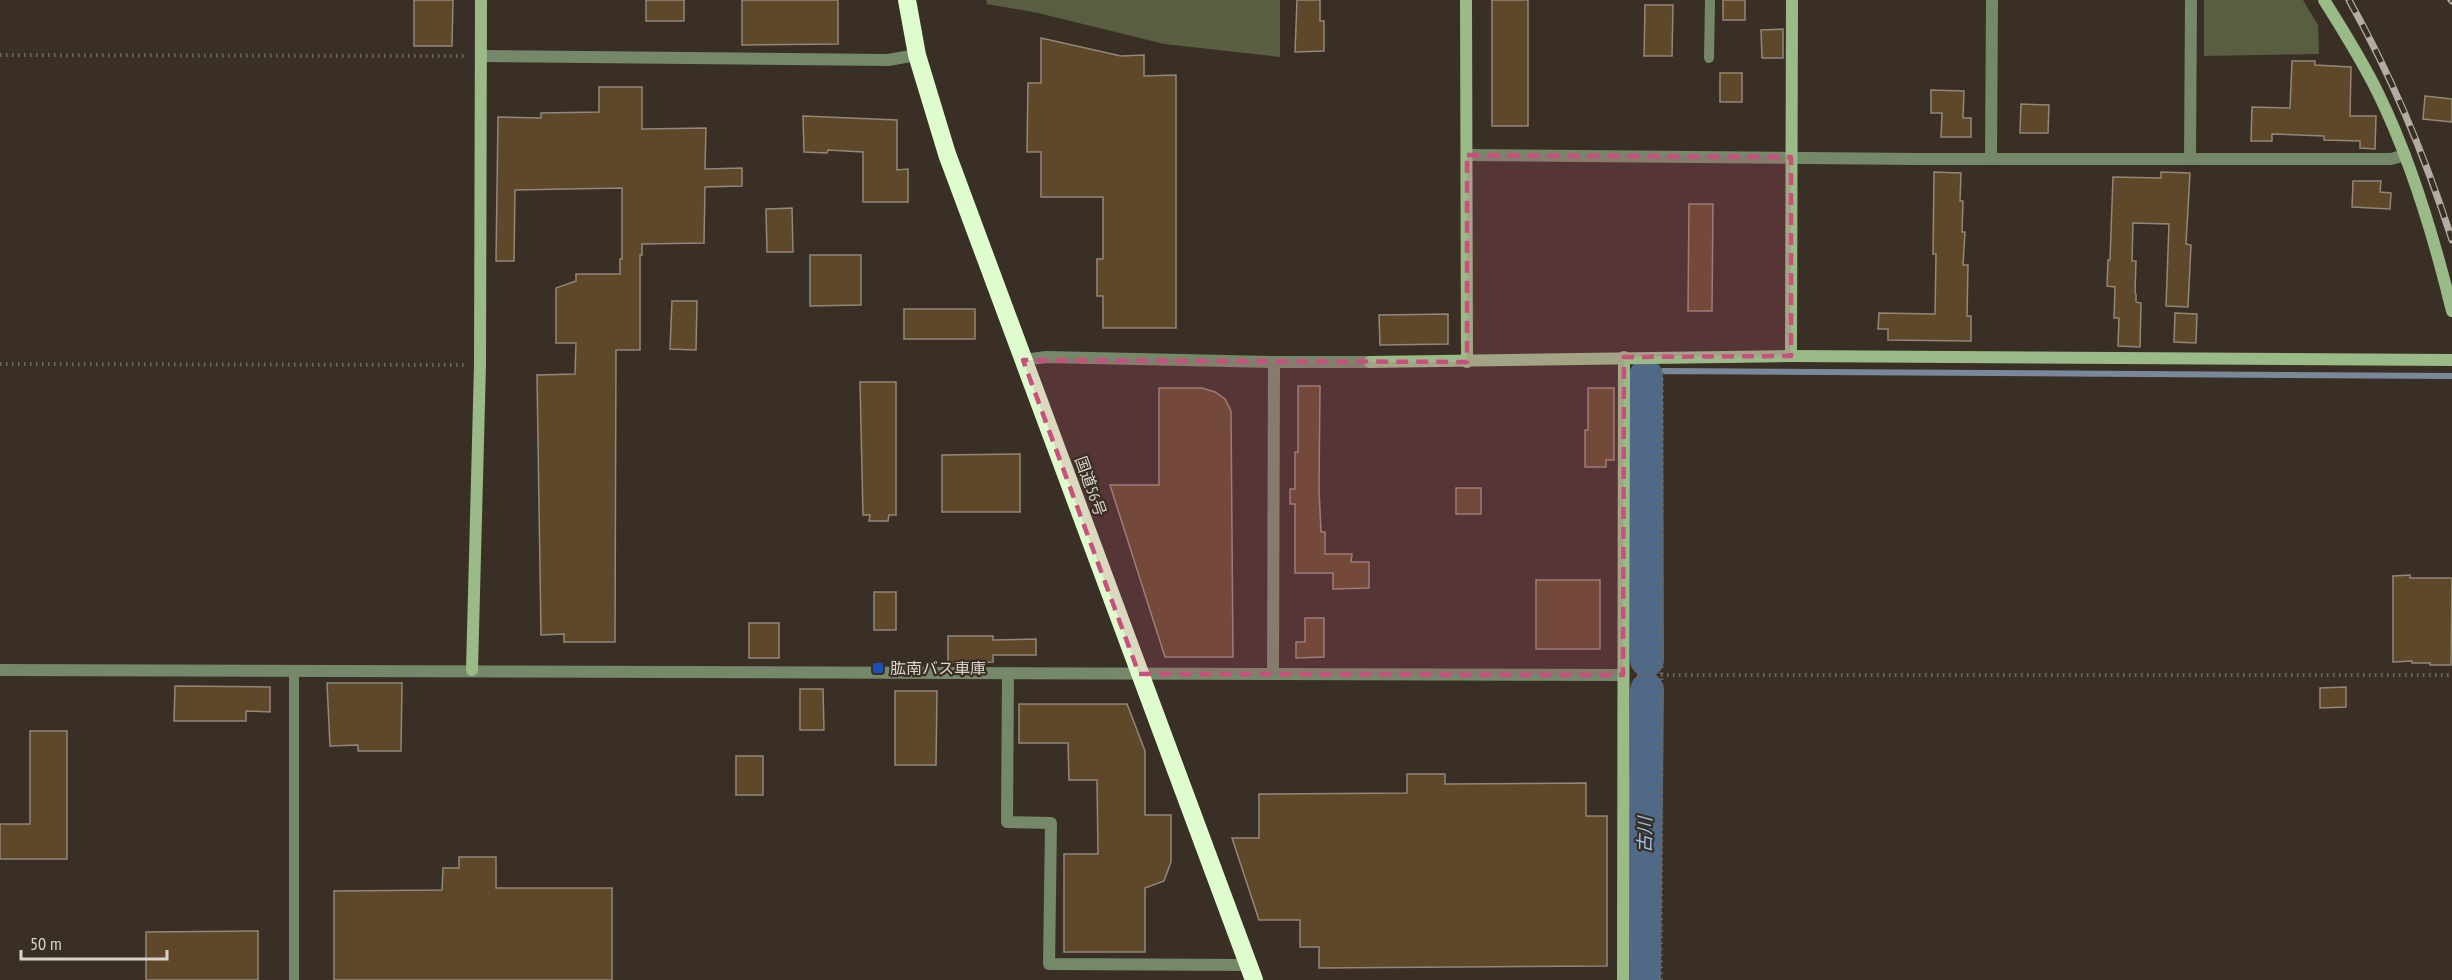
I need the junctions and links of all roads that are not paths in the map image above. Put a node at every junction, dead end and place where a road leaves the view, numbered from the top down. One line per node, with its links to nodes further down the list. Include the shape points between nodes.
1 (481, 0): 10 (street)
2 (907, 0): 9 (highway, 国道56号)
3 (1466, 0): 12 (street)
4 (1710, 0): 11 (lane)
5 (1792, 0): 14 (street)
6 (1992, 0): 15 (street)
7 (2191, 0): 16 (street)
8 (2324, 0): 13 (street, via 2379,94)
9 (917, 55): 10 (street, via 888,60); 20 (highway, 国道56号, via 947,154)
10 (481, 56): 25 (street, via 480,365)
11 (1709, 58)
12 (1467, 155): 14 (street); 23 (street)
13 (2405, 155): 16 (street, via 2391,159); 17 (street, via 2437,250)
14 (1791, 157): 15 (street); 18 (street)
15 (1991, 158): 16 (street)
16 (2190, 159)
17 (2452, 310)
18 (1791, 356): 19 (street); 21 (street)
19 (1624, 357): 23 (street); 30 (street)
20 (1023, 360): 22 (street, via 1046,357); 28 (highway, 国道56号)
21 (2452, 360)
22 (1274, 362): 23 (street); 29 (street)
23 (1467, 362)
24 (0, 670): 26 (street)
25 (472, 670): 26 (street); 27 (street)
26 (294, 672): 32 (lane)
27 (1008, 673): 28 (street); 31 (street, via 1006,822 1051,823 1049,964)
28 (1139, 674): 29 (street); 31 (highway, 国道56号)
29 (1273, 674): 30 (street)
30 (1623, 675): 33 (street)
31 (1251, 972)
32 (294, 980)
33 (1623, 980)

